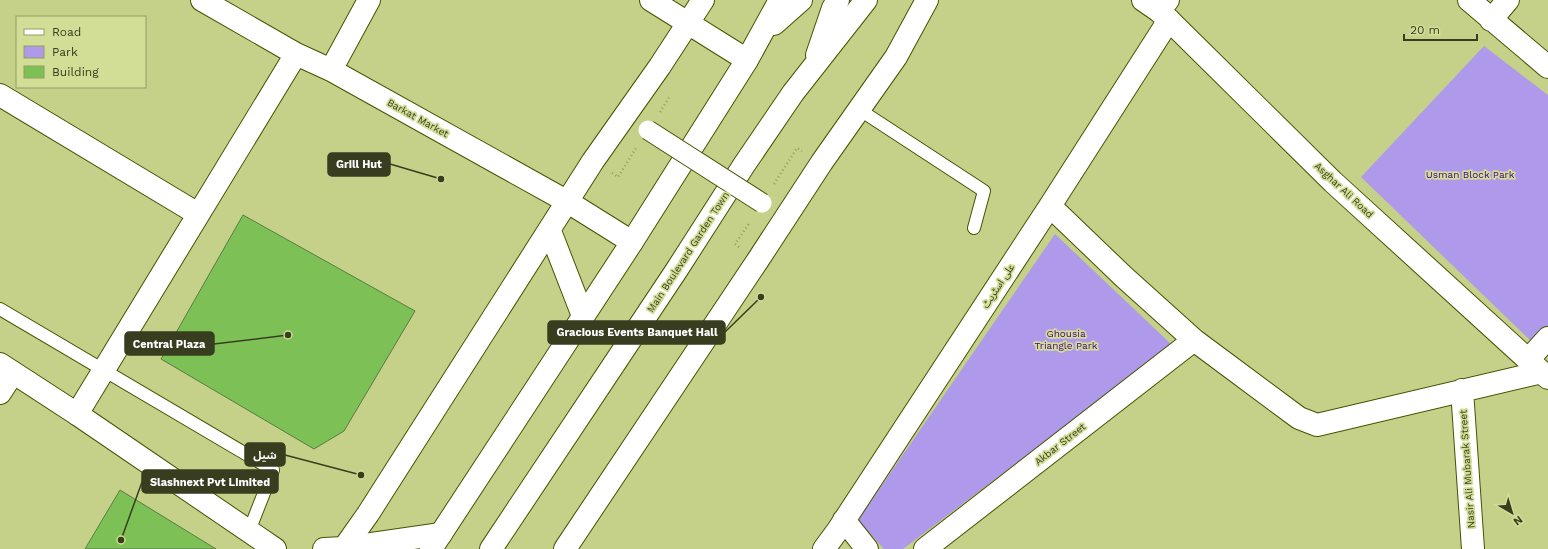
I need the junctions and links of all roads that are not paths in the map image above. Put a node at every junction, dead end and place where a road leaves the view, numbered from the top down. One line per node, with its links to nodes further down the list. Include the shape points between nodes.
1 (202, 0): 16 (street, Barkat Market)
2 (369, 0): 19 (street)
3 (651, 0): 14 (street)
4 (703, 0): 14 (street)
5 (780, 0): 15 (street)
6 (801, 0): 15 (street)
7 (838, 0): 20 (street, via 832,8)
8 (866, 0): 20 (street, Main Boulevard Garden Town)
9 (927, 0): 22 (street, via 896,57)
10 (1469, 0): 13 (street)
11 (1508, 0): 13 (street)
12 (1160, 8): 26 (street, علی اسٹریٹ); 37 (street, Asghar Ali Road, via 1334,182)
13 (1491, 20): 18 (street)
14 (688, 22): 17 (street); 24 (street)
15 (760, 37): 17 (street)
16 (296, 54): 19 (street, Barkat Market); 27 (street)
17 (747, 60): 30 (street)
18 (1548, 67)
19 (331, 70): 24 (street, Barkat Market)
20 (812, 70): 46 (street, Main Boulevard Garden Town, via 793,93 744,165)
21 (1, 99): 27 (street)
22 (860, 110): 28 (lane, via 984,192); 47 (street, via 822,162)
23 (648, 130): 25 (street, bridge)
24 (568, 202): 29 (street); 30 (street, Barkat Market)
25 (762, 203)
26 (1050, 206): 34 (street); 41 (street, علی اسٹریٹ)
27 (198, 214): 36 (street)
28 (974, 228)
29 (550, 231): 32 (street); 44 (street, via 372,508)
30 (632, 242): 32 (street)
31 (0, 309): 36 (lane)
32 (584, 316): 43 (street)
33 (1548, 338): 37 (street)
34 (1194, 340): 38 (street, via 1299,418 1317,425); 50 (street, Akbar Street)
35 (7, 369): 39 (street); 40 (street)
36 (103, 370): 40 (street); 42 (lane, via 273,470)
37 (1539, 370): 38 (street)
38 (1462, 390): 51 (street, Nasir Ali Mubarak Street)
39 (0, 393)
40 (77, 414): 42 (street)
41 (844, 520): 48 (street, علی اسٹریٹ); 49 (street)
42 (249, 531): 45 (street)
43 (436, 541): 44 (street)
44 (334, 548)
45 (275, 549)
46 (491, 549)
47 (565, 549)
48 (824, 549)
49 (867, 549)
50 (925, 549)
51 (1473, 549)

